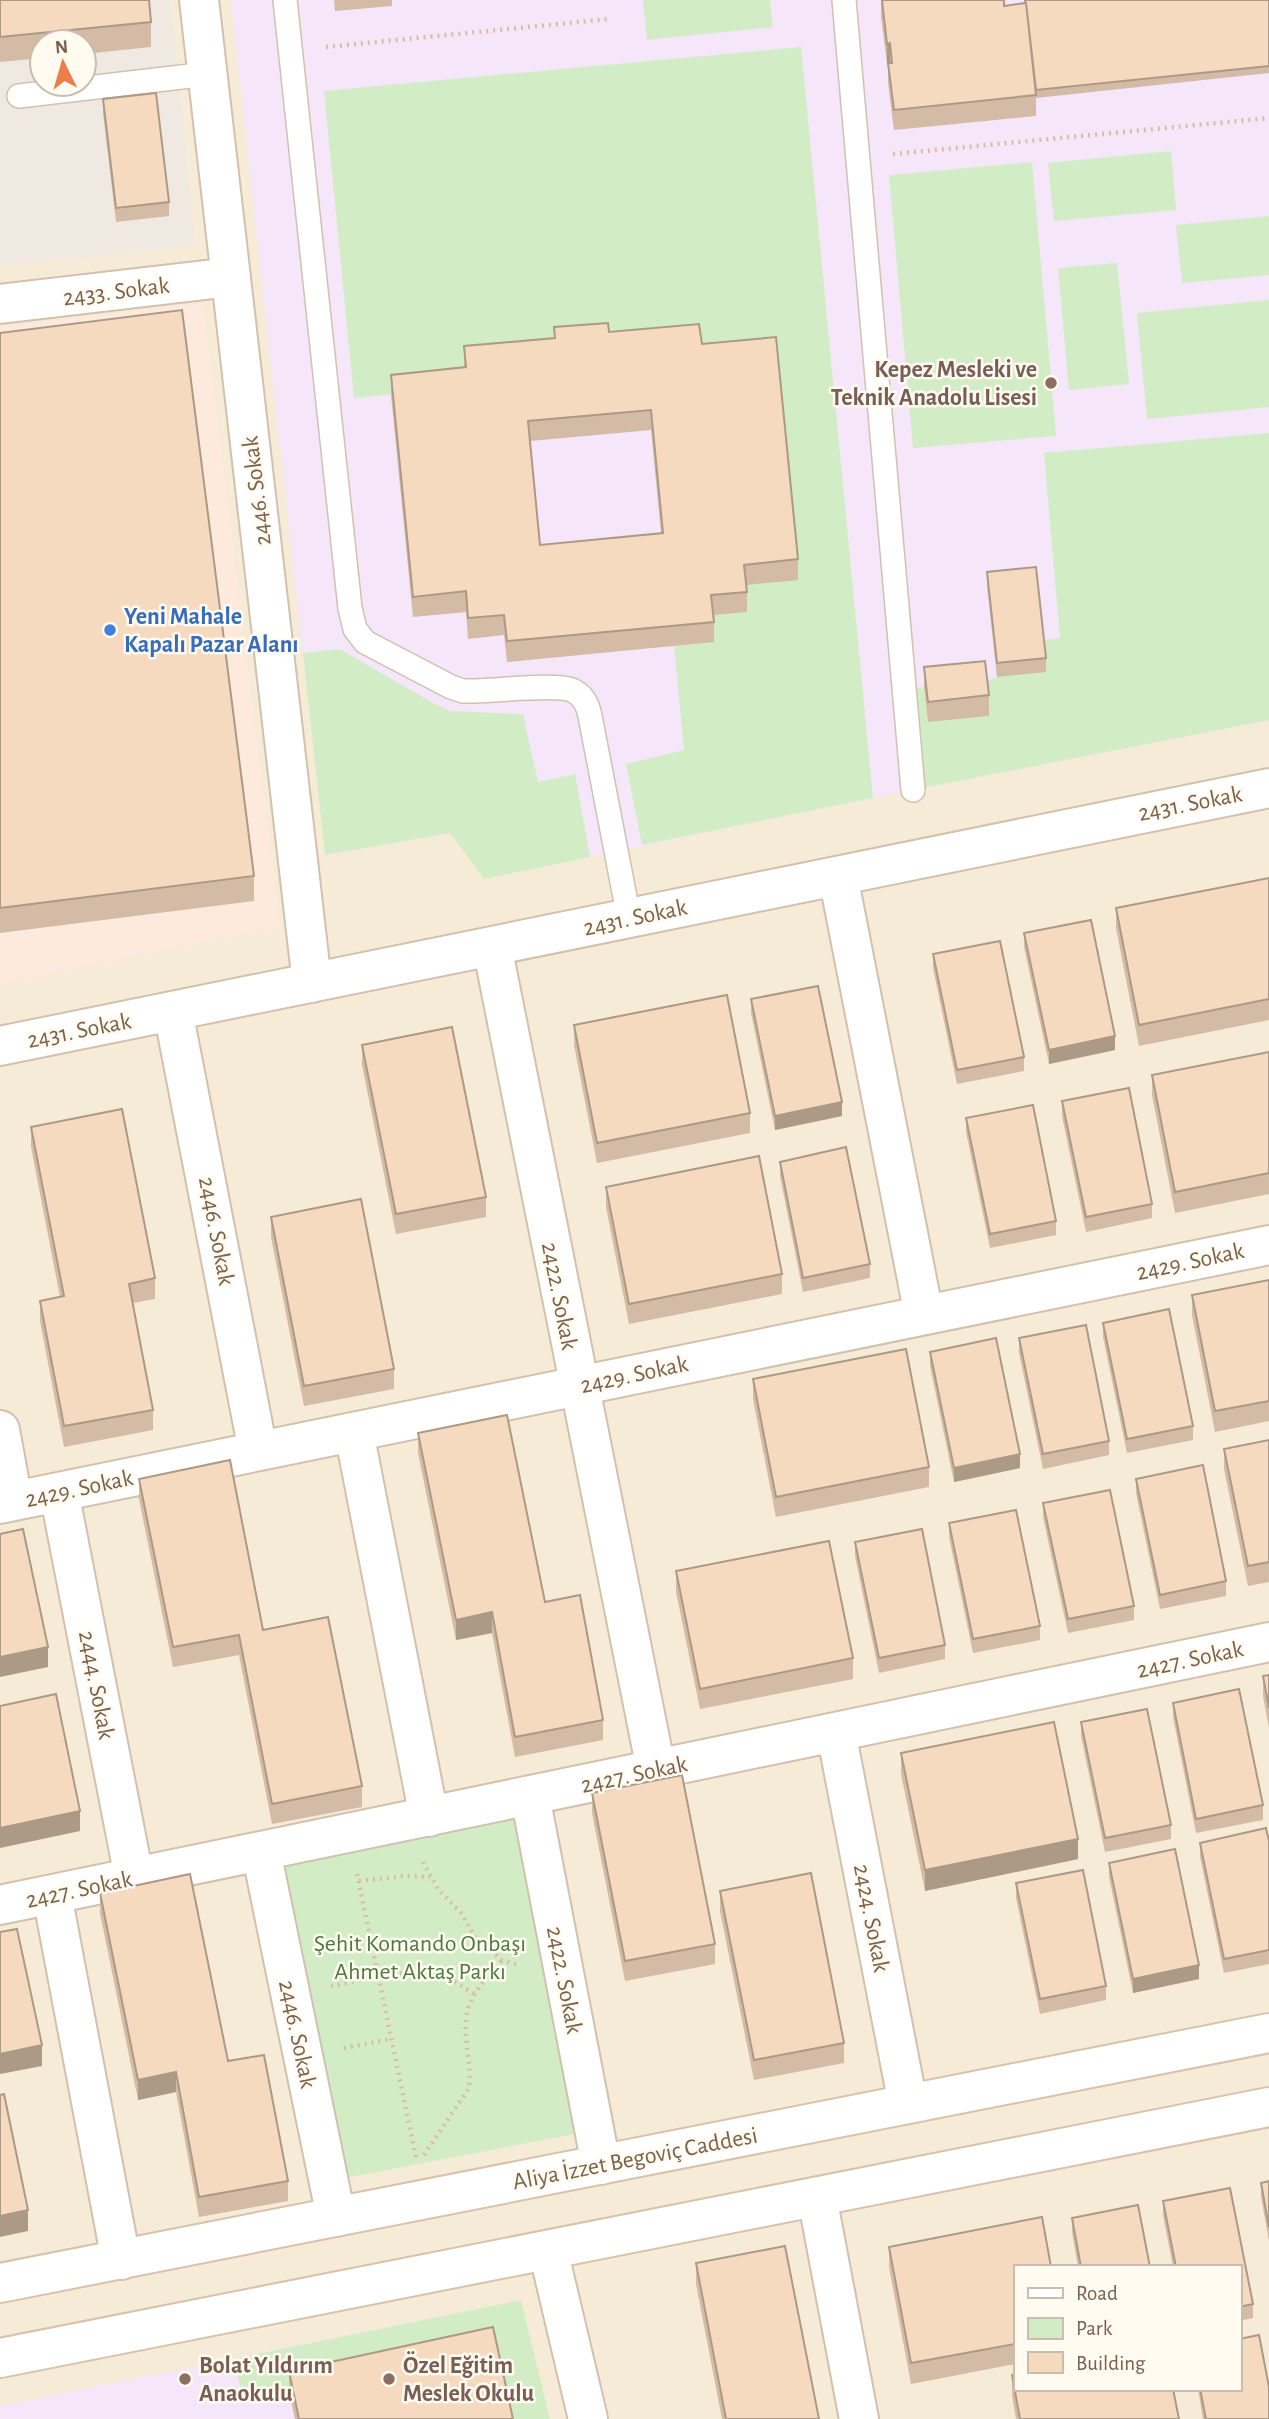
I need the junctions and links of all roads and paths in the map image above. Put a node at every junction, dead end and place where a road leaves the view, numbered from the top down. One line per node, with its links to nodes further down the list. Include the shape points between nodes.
1 (199, 0): 6 (street, 2446. Sokak)
2 (285, 0): 5 (lane)
3 (844, 0): 9 (lane)
4 (609, 19): 5 (path)
5 (290, 51): 15 (lane, via 355,629 365,642 463,691 562,688 580,695 590,716)
6 (207, 74): 7 (lane); 10 (street, 2446. Sokak)
7 (19, 96)
8 (1269, 118): 9 (path)
9 (858, 158): 13 (lane)
10 (231, 277): 11 (street, 2433. Sokak); 17 (street, 2446. Sokak)
11 (0, 304)
12 (1269, 788): 14 (street, 2431. Sokak)
13 (913, 790)
14 (838, 876): 15 (street, 2431. Sokak); 21 (street)
15 (629, 918): 16 (street, 2431. Sokak)
16 (492, 946): 17 (street, 2431. Sokak); 22 (street, 2422. Sokak)
17 (312, 983): 18 (street, 2431. Sokak)
18 (173, 1011): 19 (street, 2431. Sokak); 25 (street, 2446. Sokak)
19 (0, 1046)
20 (1269, 1245): 21 (street, 2429. Sokak)
21 (924, 1315): 22 (street, 2429. Sokak)
22 (578, 1386): 24 (street, 2429. Sokak); 30 (street, 2422. Sokak)
23 (0, 1430): 27 (street)
24 (354, 1432): 25 (street, 2429. Sokak); 32 (street)
25 (258, 1451): 26 (street, 2429. Sokak)
26 (59, 1492): 27 (street, 2429. Sokak); 35 (street, 2444. Sokak)
27 (7, 1503)
28 (1269, 1642): 29 (street, 2427. Sokak)
29 (836, 1732): 30 (street, 2427. Sokak); 46 (street, 2424. Sokak)
30 (656, 1769): 31 (street, 2427. Sokak)
31 (530, 1796): 32 (street, 2427. Sokak); 42 (street, 2422. Sokak)
32 (419, 1818): 33 (street, 2427. Sokak); 36 (path, via 421,1856)
33 (349, 1833): 34 (street, 2427. Sokak); 37 (path)
34 (261, 1851): 35 (street, 2427. Sokak); 43 (street, 2446. Sokak)
35 (134, 1877): 38 (street, 2427. Sokak)
36 (430, 1877): 37 (path); 40 (path, via 475,1937)
37 (359, 1881): 41 (path)
38 (52, 1895): 39 (street, 2427. Sokak); 52 (street)
39 (0, 1905)
40 (502, 1960): 42 (path); 44 (path)
41 (379, 1977): 43 (path); 44 (path, via 436,1975); 44 (path, via 418,2164 469,2088 466,2022)
42 (566, 1981): 48 (street, 2422. Sokak)
43 (290, 1994): 50 (street, 2446. Sokak)
44 (474, 1994)
45 (1269, 2033): 46 (street, Aliya İzzet Begoviç Caddesi)
46 (908, 2104): 48 (street, Aliya İzzet Begoviç Caddesi)
47 (1269, 2107): 49 (street)
48 (601, 2165): 50 (street, Aliya İzzet Begoviç Caddesi)
49 (817, 2197): 51 (street); 56 (street)
50 (336, 2217): 52 (street, Aliya İzzet Begoviç Caddesi)
51 (548, 2250): 54 (street); 55 (street)
52 (121, 2260): 53 (street, Aliya İzzet Begoviç Caddesi)
53 (0, 2283)
54 (0, 2358)
55 (588, 2419)
56 (859, 2419)

